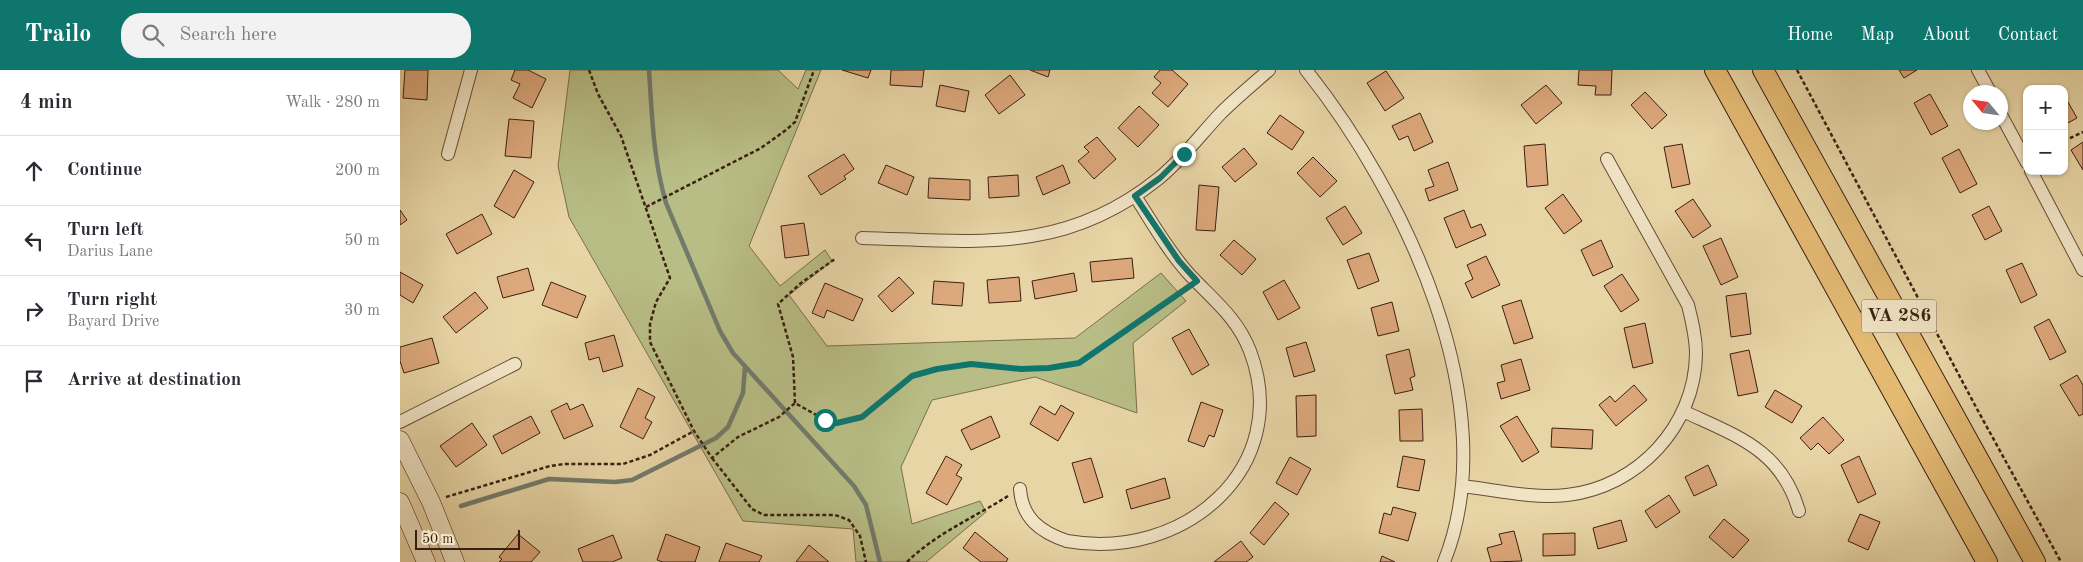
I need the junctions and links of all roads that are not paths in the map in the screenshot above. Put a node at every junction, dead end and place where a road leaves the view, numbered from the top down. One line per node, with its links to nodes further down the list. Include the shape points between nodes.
1 (471, 70): 9 (street)
2 (1269, 70): 13 (street, via 1222,112 1160,178)
3 (1306, 70): 20 (street, via 1381,185 1410,243 1434,303 1458,385 1463,424)
4 (1716, 70): 27 (highway, VA 286)
5 (1763, 70): 28 (highway, VA 286)
6 (1978, 70): 7 (street)
7 (1986, 85)
8 (2008, 128): 10 (street)
9 (448, 154)
10 (2023, 156)
11 (1607, 159): 17 (street, via 1688,305 1696,354)
12 (2033, 175): 15 (street)
13 (1135, 196): 14 (street, via 1078,225 1026,238 992,242); 21 (street, via 1179,261 1226,310 1250,349 1259,387 1259,413 1252,450 1235,484 1220,503 1170,538 1147,545 1099,548 1061,539 1040,529 1024,511)
14 (862, 238)
15 (2083, 270)
16 (515, 364): 18 (street)
17 (1683, 411): 20 (street, via 1654,454 1634,470 1602,486 1549,496); 23 (street, via 1763,452 1786,477)
18 (400, 422)
19 (400, 440): 25 (main road, via 431,502)
20 (1462, 486): 26 (street)
21 (1020, 489)
22 (400, 502): 24 (main road)
23 (1799, 511)
24 (426, 562)
25 (455, 562)
26 (1444, 562)
27 (1987, 562)
28 (2035, 562)

